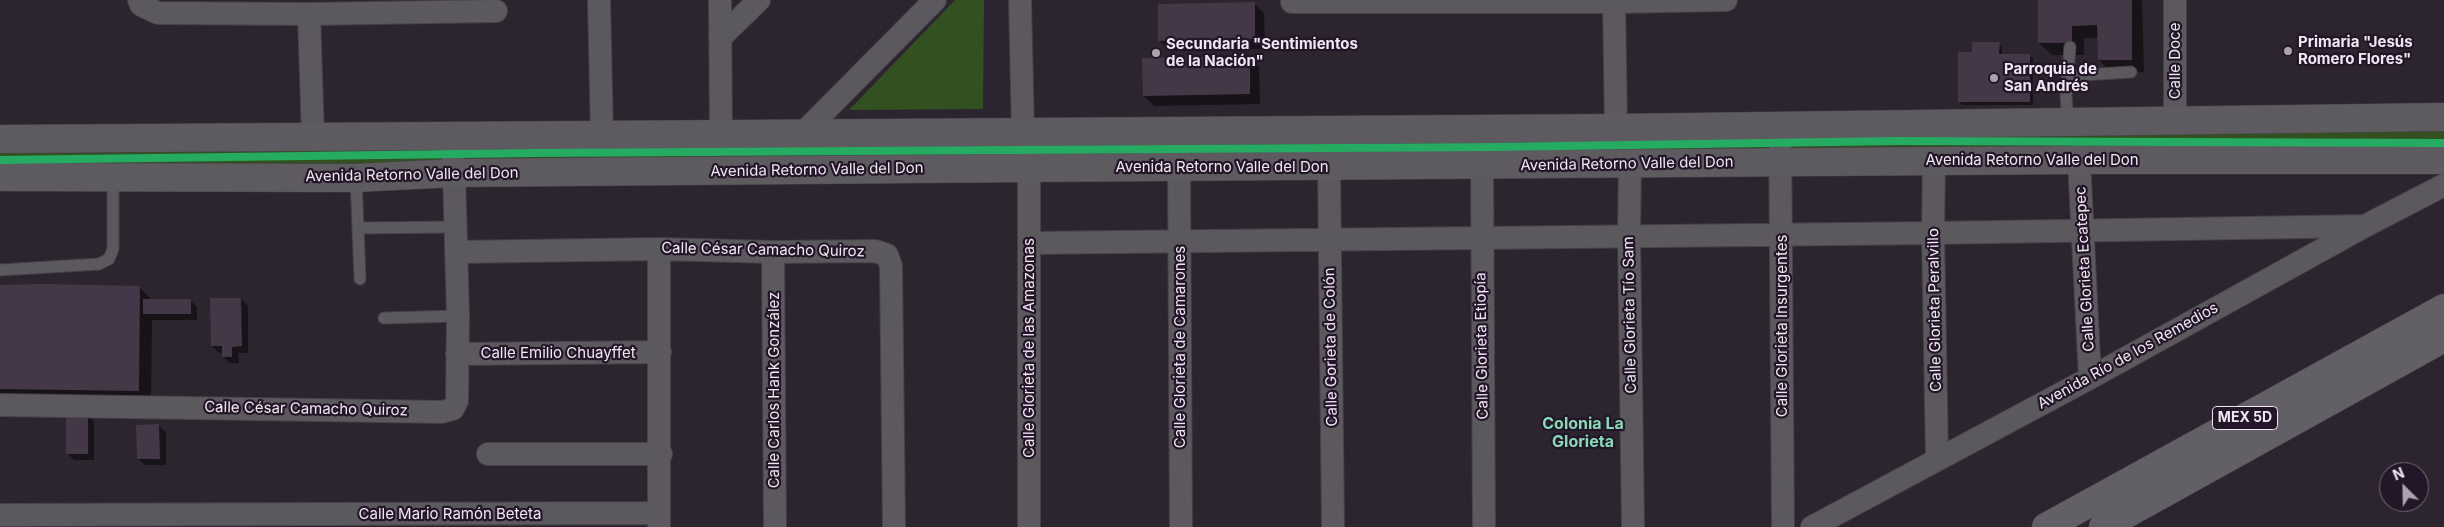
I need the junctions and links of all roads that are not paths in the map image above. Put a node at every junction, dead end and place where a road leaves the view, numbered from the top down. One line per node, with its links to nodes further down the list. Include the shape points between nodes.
1 (139, 0): 13 (street, via 141,5 158,13)
2 (598, 0): 25 (street)
3 (720, 0): 14 (street)
4 (759, 0): 14 (street)
5 (935, 0): 26 (street)
6 (1020, 0): 23 (street)
7 (1726, 0): 9 (street)
8 (2175, 0): 20 (street, Calle Doce)
9 (1614, 1): 10 (street); 22 (street)
10 (1292, 2)
11 (473, 6): 12 (street); 13 (street)
12 (496, 11)
13 (309, 14): 27 (street)
14 (720, 38): 24 (street)
15 (2070, 47): 17 (lane)
16 (2131, 72): 17 (lane)
17 (2067, 76): 19 (lane)
18 (2444, 117): 20 (street)
19 (2068, 121): 20 (street); 21 (street)
20 (2175, 121)
21 (1780, 124): 22 (street); 33 (street, Calle Glorieta Insurgentes)
22 (1616, 128): 23 (street)
23 (1023, 132): 26 (street)
24 (721, 134): 25 (street); 26 (street)
25 (602, 135): 28 (street)
26 (801, 135)
27 (313, 136): 28 (street); 29 (street)
28 (450, 137): 39 (street, Calle César Camacho Quiroz)
29 (0, 140)
30 (2079, 160): 31 (street, Avenida Retorno Valle del Don); 32 (street, Avenida Retorno Valle del Don); 47 (street, Calle Glorieta Ecatepec)
31 (2444, 160)
32 (1934, 161): 33 (street, Avenida Retorno Valle del Don); 48 (street, Calle Glorieta Peralvillo)
33 (1781, 162): 34 (street, Avenida Retorno Valle del Don); 49 (street, Calle Glorieta Insurgentes)
34 (1630, 163): 35 (street, Avenida Retorno Valle del Don); 50 (street, Calle Glorieta Tío Sam)
35 (1482, 165): 36 (street, Avenida Retorno Valle del Don); 51 (street, Calle Glorieta Etiopía)
36 (1329, 166): 37 (street, Avenida Retorno Valle del Don); 52 (street, Calle Gorieta de Colón)
37 (1179, 167): 38 (street, Avenida Retorno Valle del Don); 53 (street, Calle Glorieta de Camarones)
38 (1029, 168): 39 (street, Avenida Retorno Valle del Don); 54 (street, Calle Glorieta de las Amazonas)
39 (454, 174): 42 (street, Avenida Retorno Valle del Don); 45 (street, Calle César Camacho Quiroz)
40 (113, 176): 41 (street, Avenida Retorno Valle del Don); 42 (street, Avenida Retorno Valle del Don); 58 (lane, via 113,249 109,259 99,264)
41 (0, 177)
42 (356, 178): 46 (lane)
43 (2444, 186): 44 (street, Avenida Río de los Remedios)
44 (2365, 226): 47 (street); 66 (street, Avenida Río de los Remedios)
45 (455, 227): 46 (lane); 56 (street, Calle César Camacho Quiroz)
46 (358, 228): 59 (lane)
47 (2083, 230): 48 (street); 66 (street, Calle Glorieta Ecatepec)
48 (1933, 233): 49 (street); 70 (street, Calle Glorieta Peralvillo)
49 (1782, 235): 50 (street); 80 (street, Calle Glorieta Insurgentes)
50 (1628, 236): 51 (street); 79 (street, Calle Glorieta Tío Sam)
51 (1481, 238): 52 (street); 78 (street, Calle Glorieta Etiopía)
52 (1330, 240): 53 (street); 77 (street, Calle Gorieta de Colón)
53 (1180, 241): 54 (street); 76 (street, Calle Glorieta de Camarones)
54 (1029, 243): 75 (street, Calle Glorieta de las Amazonas)
55 (659, 249): 56 (street, Calle César Camacho Quiroz); 57 (street, Calle César Camacho Quiroz); 64 (street)
56 (456, 252): 61 (street, Calle César Camacho Quiroz)
57 (773, 252): 73 (street, Calle Carlos Hank González); 74 (street, Calle César Camacho Quiroz, via 876,251 890,260)
58 (0, 270)
59 (360, 278)
60 (2444, 308): 82 (highway, MEX 5D)
61 (458, 316): 62 (lane); 65 (street, Calle César Camacho Quiroz)
62 (384, 318)
63 (2444, 338): 83 (highway, MEX 5D)
64 (660, 352): 65 (street, Calle Emilio Chuayffet); 69 (street)
65 (457, 354): 67 (street, Calle César Camacho Quiroz, via 456,405 442,412)
66 (2090, 378): 70 (street, Avenida Río de los Remedios)
67 (0, 404)
68 (488, 454): 69 (street)
69 (661, 454): 72 (street)
70 (1937, 459): 81 (street, Avenida Río de los Remedios)
71 (0, 515): 72 (street, Calle Mario Ramón Beteta)
72 (659, 520)
73 (775, 527)
74 (894, 527)
75 (1029, 527)
76 (1181, 527)
77 (1333, 527)
78 (1484, 527)
79 (1633, 527)
80 (1783, 527)
81 (1812, 527)
82 (2046, 527)
83 (2104, 527)

